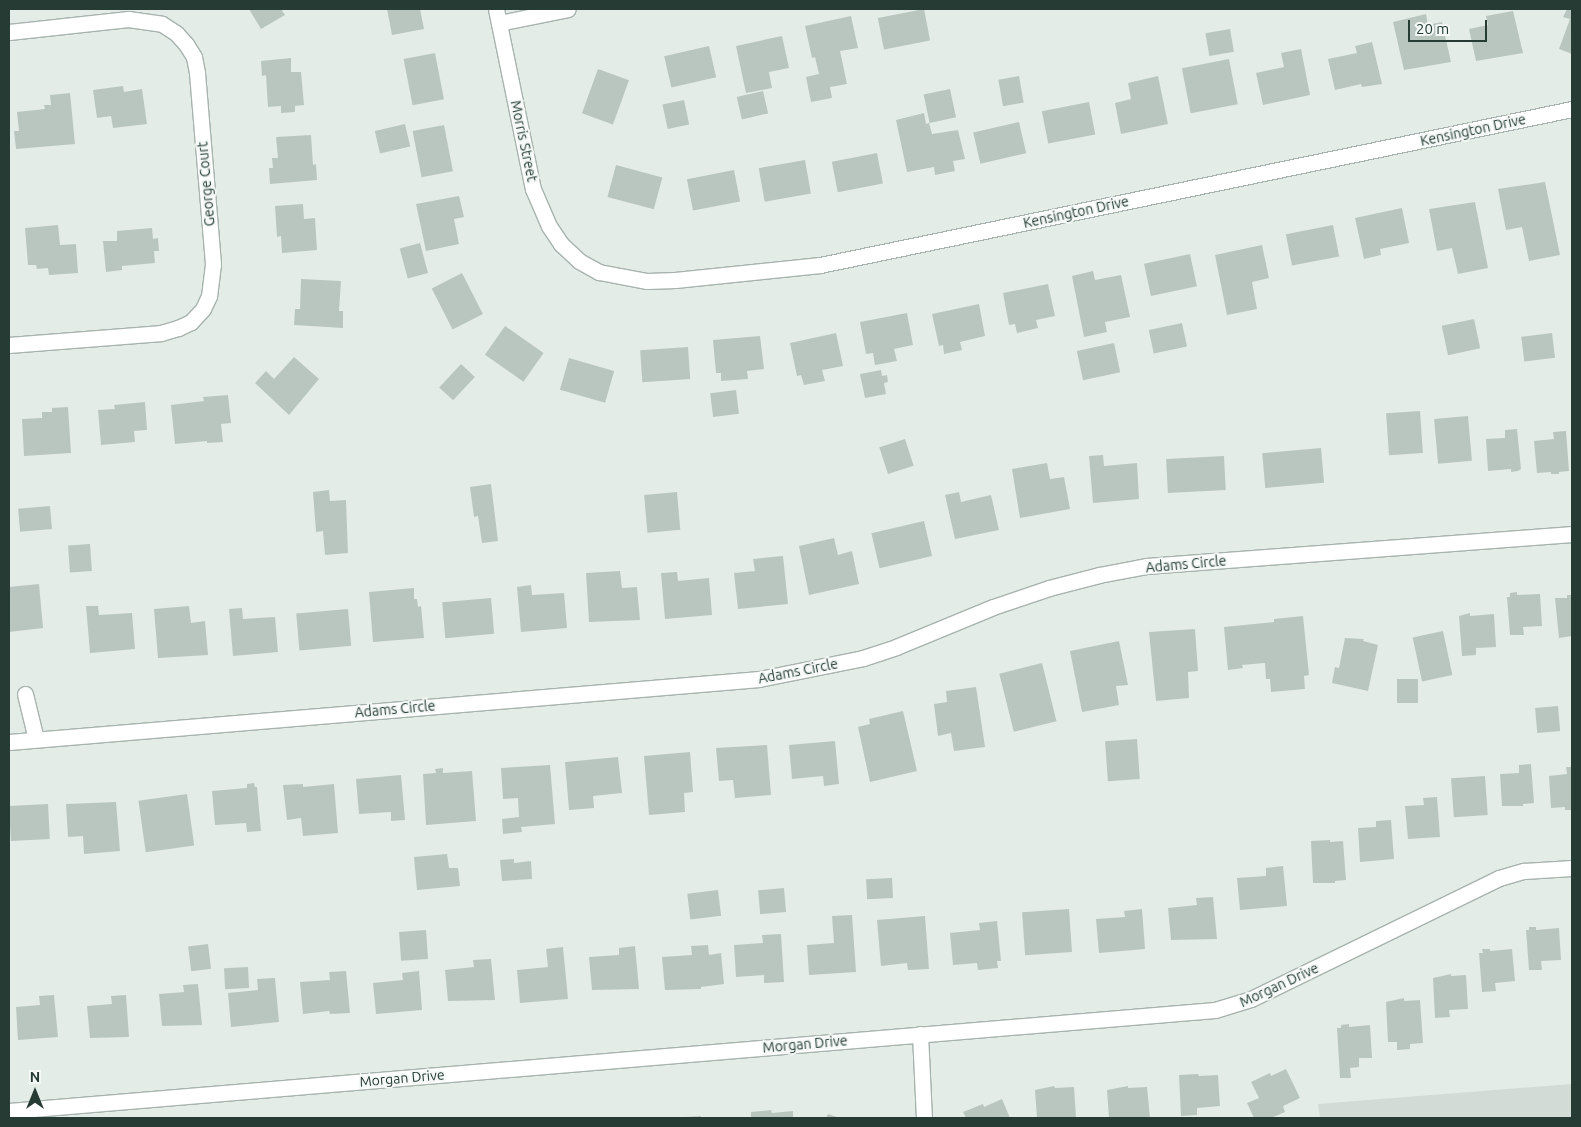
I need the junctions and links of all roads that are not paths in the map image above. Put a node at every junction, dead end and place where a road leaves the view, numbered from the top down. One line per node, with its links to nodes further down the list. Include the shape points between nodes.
1 (568, 9): 2 (street)
2 (498, 16): 5 (street, Morris Street, via 533,189 540,209 561,244)
3 (9, 32): 6 (street, George Court, via 128,19 162,24 186,44 194,57 197,72 213,264 210,296 204,309 192,322 178,328 161,333)
4 (1572, 109): 5 (street, Kensington Drive, via 820,265 647,280 599,272)
5 (579, 261)
6 (9, 345)
7 (1572, 534): 9 (street, Adams Circle, via 1147,566 1049,588 863,658 759,679)
8 (25, 694): 9 (street)
9 (36, 739): 10 (street, Adams Circle)
10 (9, 742)
11 (1572, 868): 12 (street, Morgan Drive, via 1524,871 1499,878 1234,1006)
12 (920, 1034): 13 (street, Morgan Drive); 14 (street)
13 (9, 1111)
14 (924, 1118)

